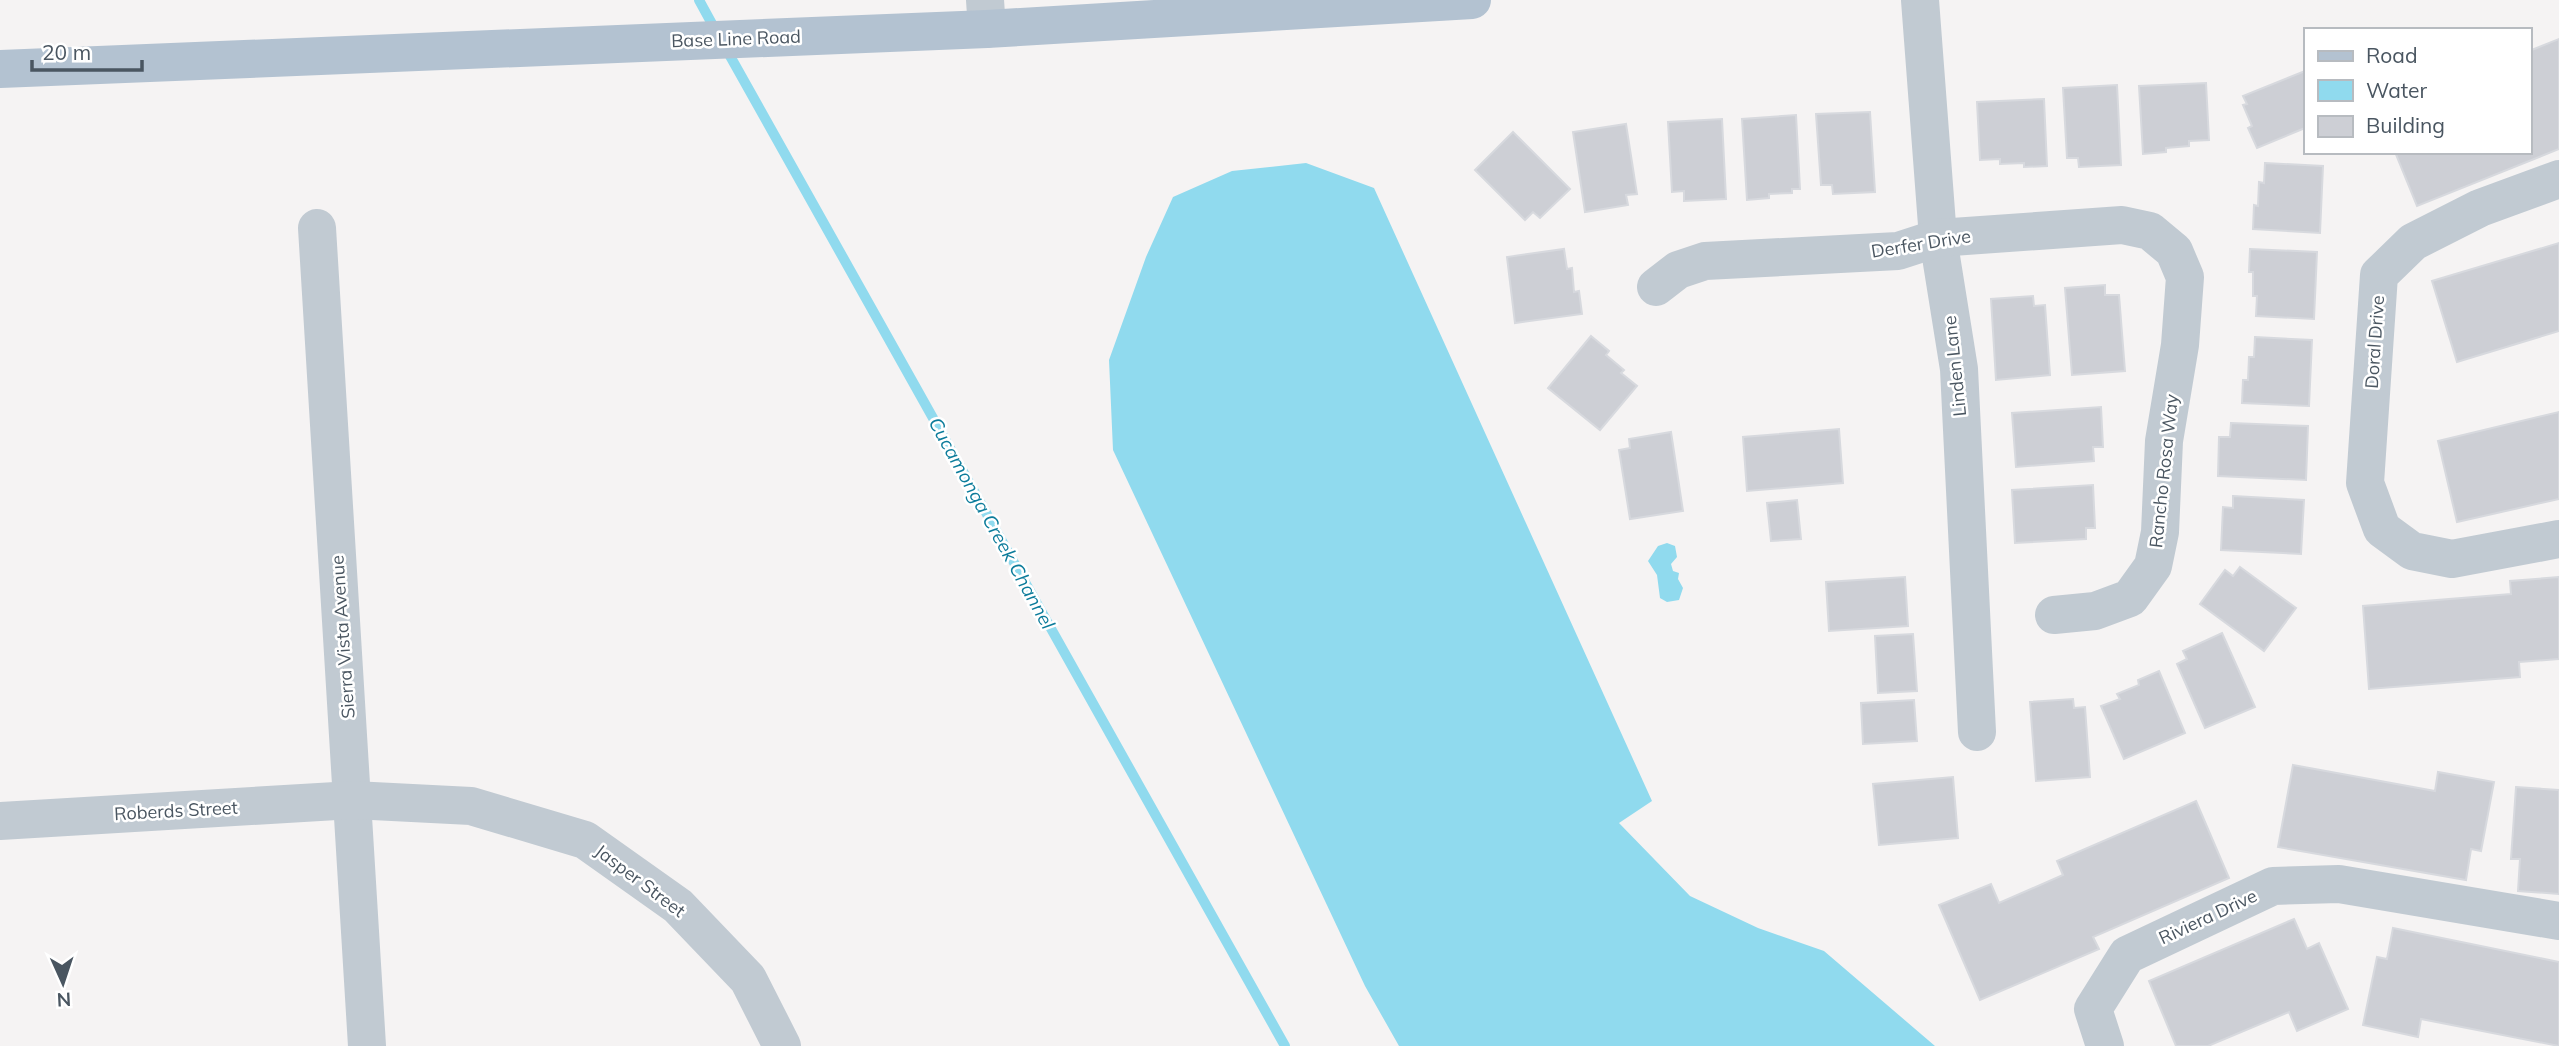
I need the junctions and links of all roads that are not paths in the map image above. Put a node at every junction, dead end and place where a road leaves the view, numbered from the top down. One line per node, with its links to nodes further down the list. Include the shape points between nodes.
1 (1472, 0): 3 (main road, Base Line Road)
2 (1920, 0): 8 (street, Linden Lane)
3 (986, 15): 4 (main road, Base Line Road, via 879,34)
4 (0, 69)
5 (2559, 179): 10 (street, Doral Drive, via 2480,208 2413,242 2379,275 2365,483 2382,529 2412,551 2452,559)
6 (317, 229): 13 (street, Sierra Vista Avenue)
7 (2150, 231): 8 (street, Derfer Drive, via 2122,225); 11 (street, Rancho Rosa Way, via 2174,251 2185,277 2153,566 2130,597 2095,611)
8 (1938, 238): 9 (street, Derfer Drive, via 1898,251 1705,261 1678,270); 12 (street, Linden Lane, via 1959,369)
9 (1656, 287)
10 (2559, 540)
11 (2054, 615)
12 (1977, 732)
13 (353, 800): 14 (street, Roberds Street); 16 (street, Sierra Vista Avenue); 17 (street, Jasper Street, via 471,806 584,840 678,906 748,979)
14 (0, 821)
15 (2559, 921): 18 (street, Riviera Drive, via 2339,884 2273,886 2127,955 2093,1009)
16 (367, 1046)
17 (782, 1046)
18 (2105, 1046)

